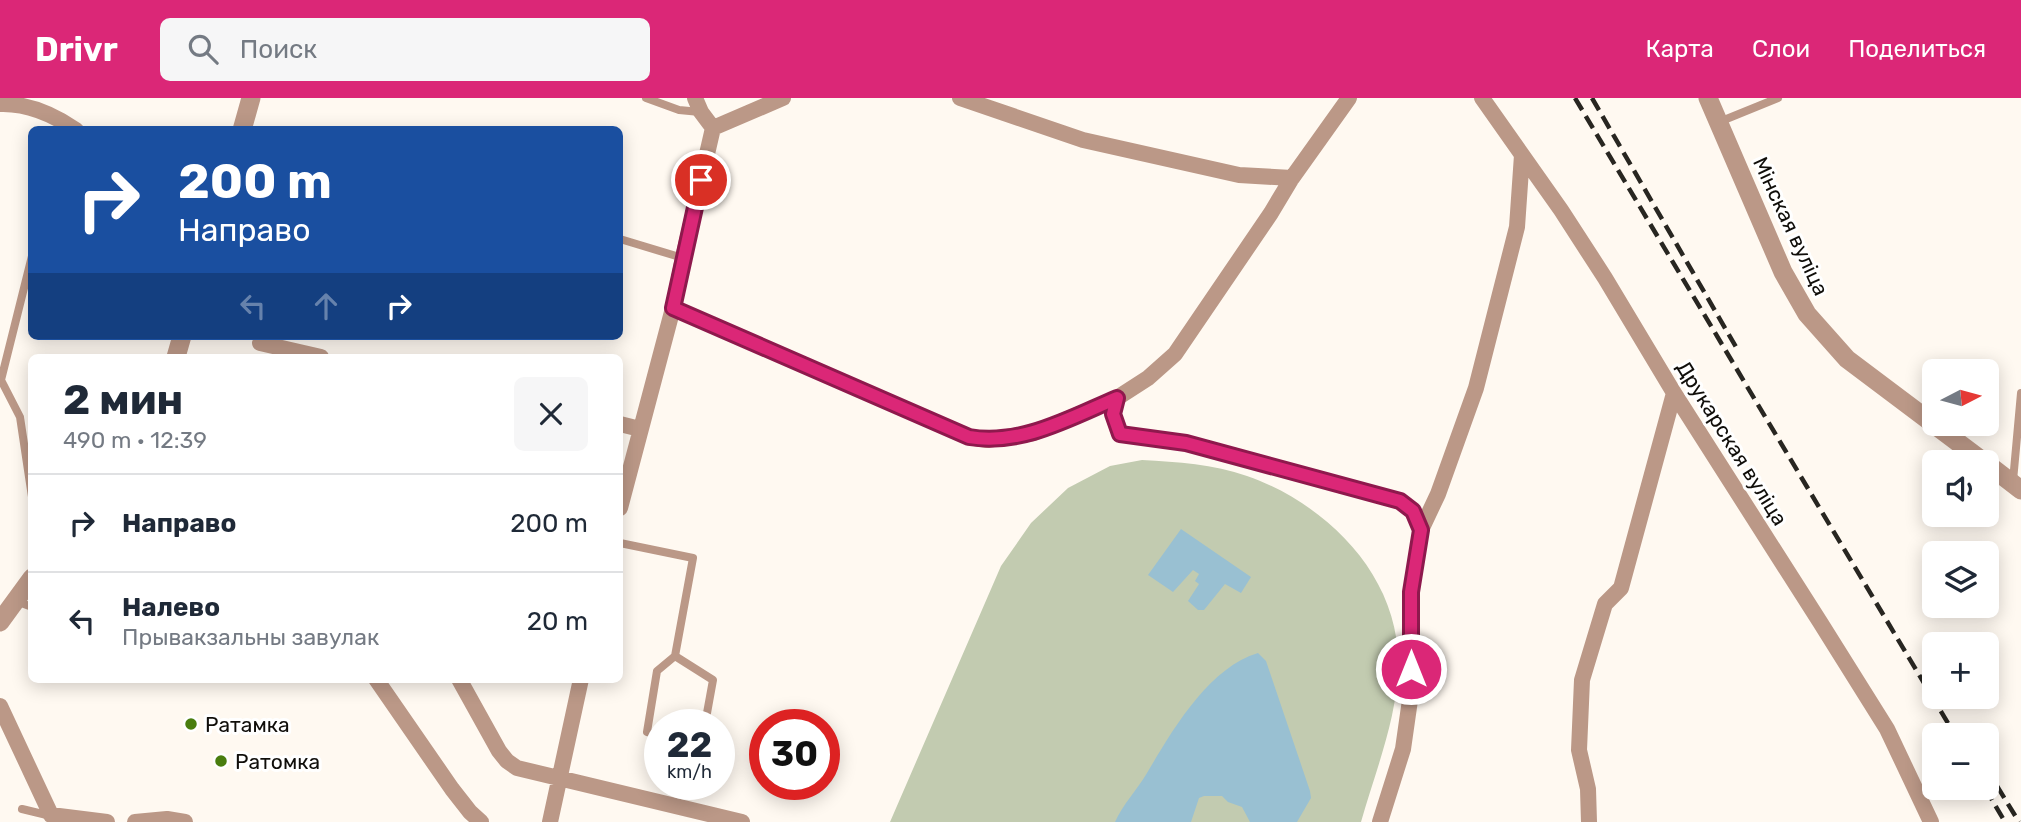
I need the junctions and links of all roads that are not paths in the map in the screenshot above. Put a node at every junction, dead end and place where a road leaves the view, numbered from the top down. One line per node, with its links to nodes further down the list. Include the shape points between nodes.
1 (251, 98): 14 (street)
2 (646, 98): 11 (lane, via 679,110)
3 (783, 98): 15 (street)
4 (960, 98): 9 (street)
5 (1349, 98): 17 (street)
6 (1482, 98): 16 (street, Друкарская вуліца)
7 (1708, 98): 12 (street, Мінская вуліца)
8 (1778, 98): 12 (lane)
9 (989, 102): 17 (street, via 1083,140 1239,175)
10 (0, 104): 13 (street, via 46,112)
11 (698, 105): 15 (street)
12 (1718, 122): 29 (street, Мінская вуліца, via 1783,272 1813,322 1847,359)
13 (69, 126)
14 (243, 126)
15 (713, 128): 19 (street)
16 (1522, 155): 24 (street, Друкарская вуліца, via 1605,278); 34 (street, via 1517,227 1476,388)
17 (1292, 178): 26 (street, via 1175,354)
18 (623, 240): 19 (lane)
19 (683, 258): 21 (street)
20 (28, 272): 30 (lane, via 1,380 20,416)
21 (673, 308): 26 (street, via 969,437 987,440 1034,433); 28 (street)
22 (261, 345): 23 (street)
23 (306, 354)
24 (1674, 393): 47 (street, Друкарская вуліца, via 1887,730); 56 (street, via 1621,588 1605,604 1582,680 1579,750 1588,789)
25 (2021, 393): 32 (lane)
26 (1117, 398): 34 (lane, via 1113,414 1120,434 1186,443 1400,501 1413,511)
27 (623, 425): 28 (street)
28 (640, 429): 33 (street)
29 (1968, 450)
30 (28, 470)
31 (1999, 473): 32 (street, Мінская вуліца)
32 (2017, 486)
33 (623, 496)
34 (1421, 530): 55 (street, via 1411,592 1411,694 1403,749)
35 (623, 543): 38 (lane, via 693,558)
36 (24, 604): 37 (street)
37 (0, 622)
38 (676, 656): 43 (lane, via 657,671); 44 (lane, via 713,680)
39 (379, 683): 52 (street, via 452,789)
40 (461, 683): 45 (street, via 507,761 517,768)
41 (580, 683): 45 (street)
42 (0, 706): 48 (street)
43 (651, 709)
44 (708, 709)
45 (559, 776): 53 (street); 54 (street)
46 (22, 808): 48 (lane)
47 (1921, 814): 57 (street, Друкарская вуліца)
48 (53, 819): 49 (street)
49 (107, 822)
50 (135, 822): 51 (street)
51 (185, 822)
52 (481, 822)
53 (550, 822)
54 (742, 822)
55 (1380, 822)
56 (1589, 822)
57 (1931, 822)

